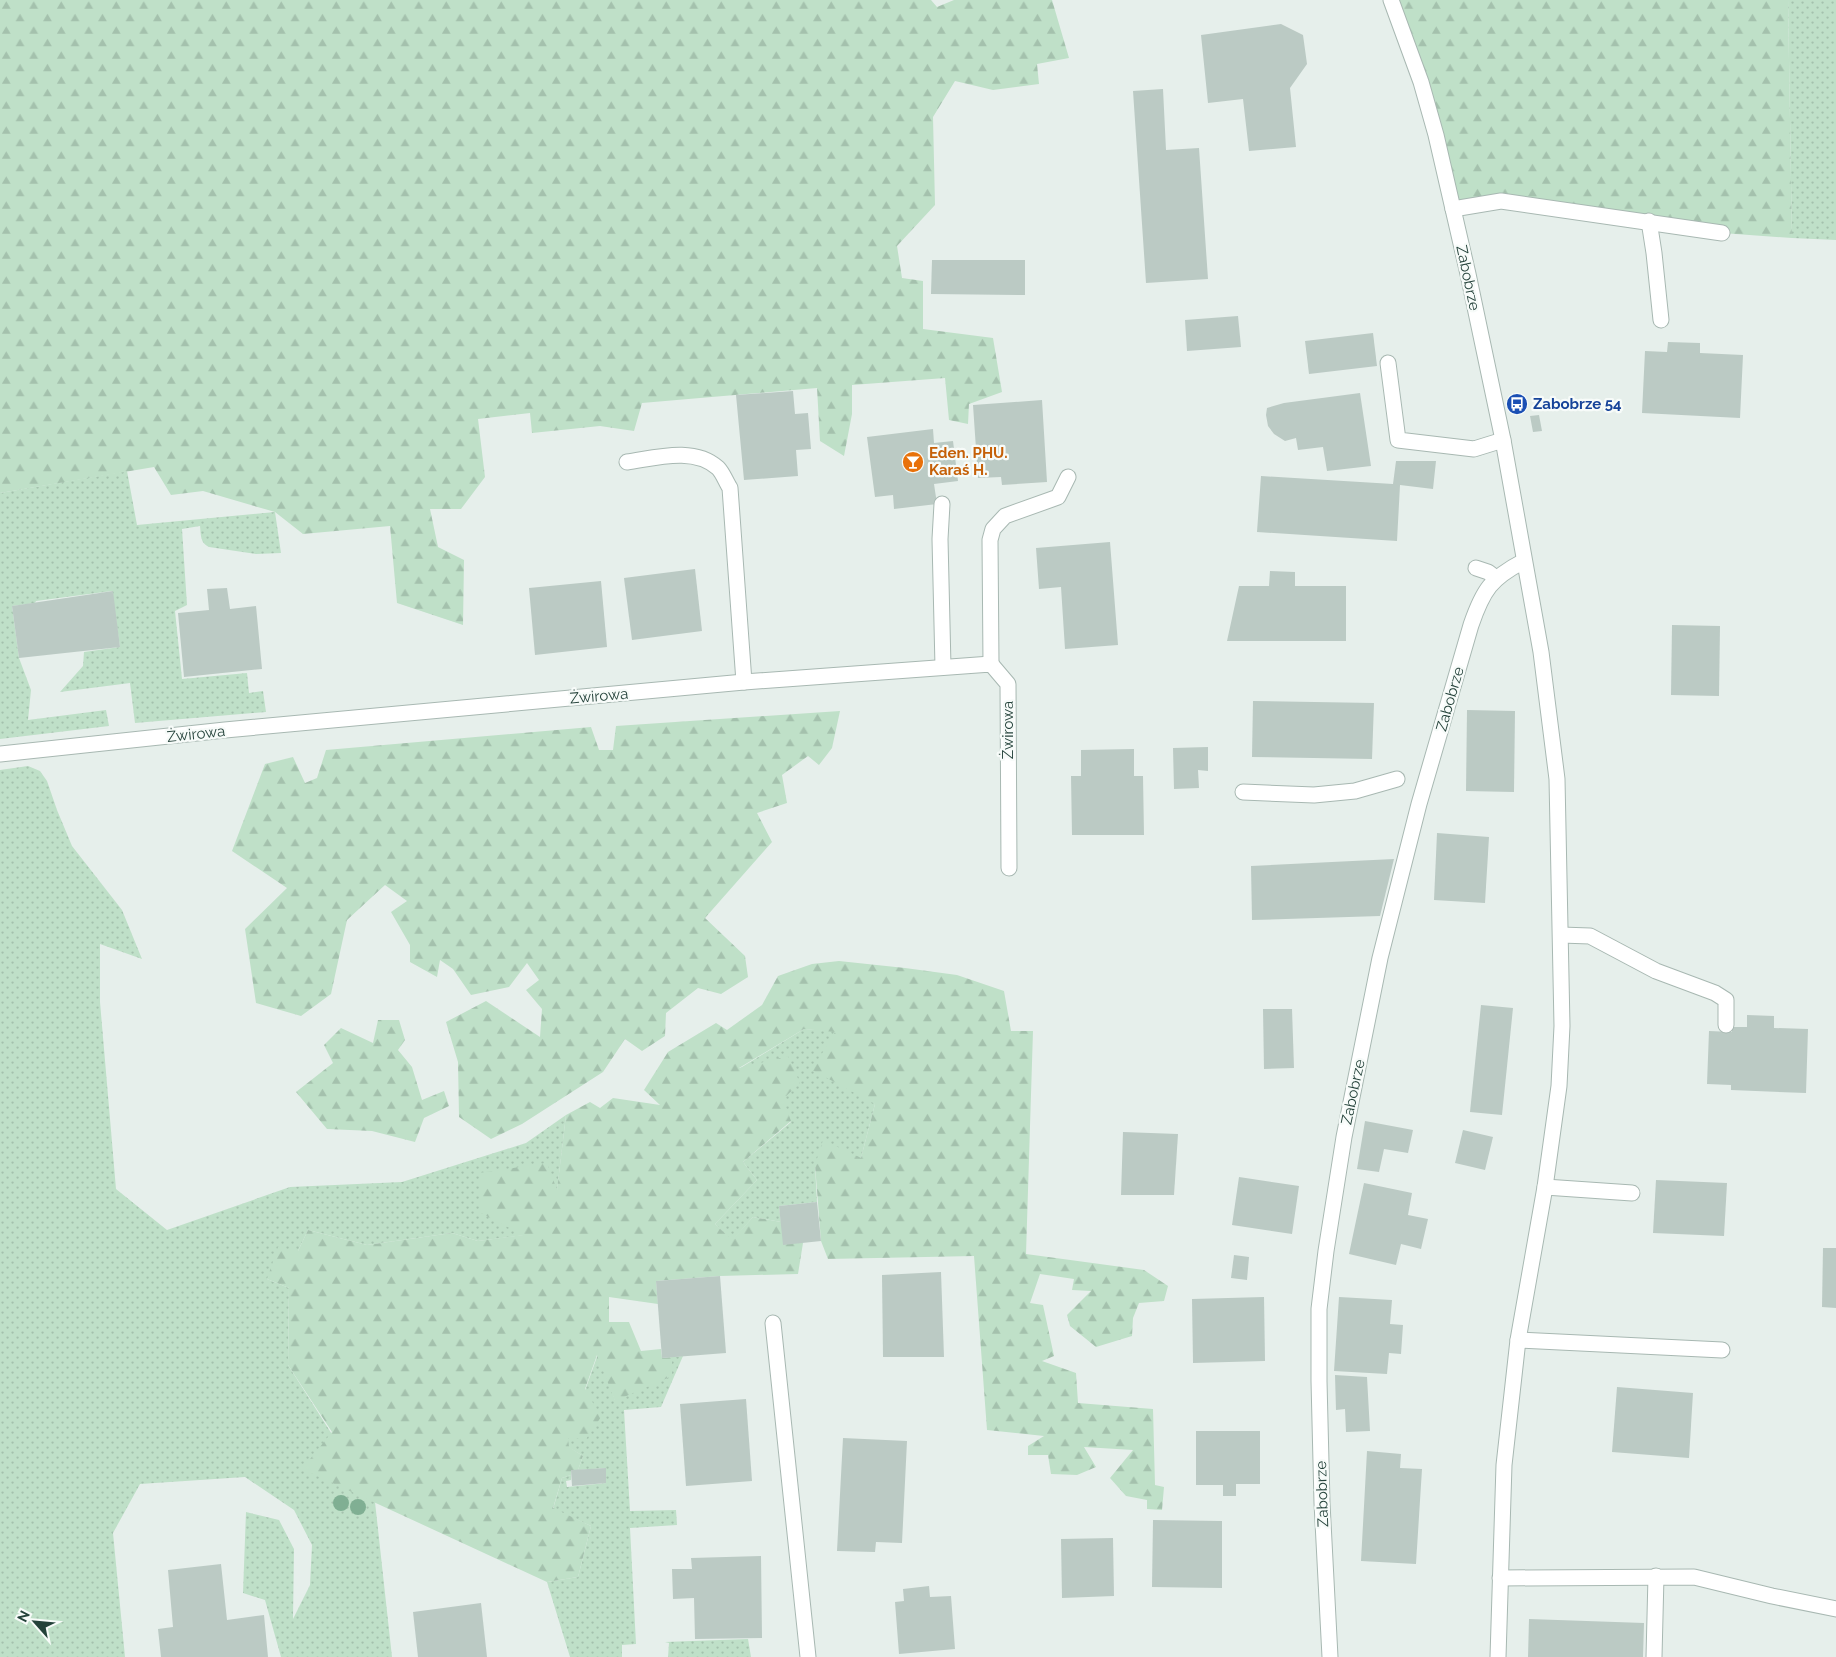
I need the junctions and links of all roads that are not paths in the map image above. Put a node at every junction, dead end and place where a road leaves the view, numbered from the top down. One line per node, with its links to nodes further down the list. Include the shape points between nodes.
1 (1392, 0): 2 (street, Zabobrze, via 1421,82)
2 (1453, 209): 3 (street, via 1501,201); 7 (street, Zabobrze)
3 (1649, 221): 4 (street); 5 (street)
4 (1722, 233)
5 (1661, 320)
6 (1388, 363): 7 (street, via 1398,440 1474,449)
7 (1503, 440): 11 (street, Zabobrze)
8 (627, 462): 16 (street, via 686,455 703,459 718,468 730,488)
9 (1068, 477): 14 (street, via 1058,497 1005,516 993,529 990,540)
10 (942, 504): 15 (street)
11 (1524, 561): 13 (street, Zabobrze); 21 (street, Zabobrze, via 1541,652 1557,779)
12 (1476, 568): 13 (street)
13 (1496, 578): 32 (street, Zabobrze, via 1482,598 1471,625 1400,874 1344,1137 1332,1214 1319,1309 1322,1503)
14 (991, 664): 15 (street, Żwirowa); 20 (street, Żwirowa, via 1008,684)
15 (943, 667): 16 (street, Żwirowa)
16 (744, 682): 17 (street, Żwirowa)
17 (0, 754)
18 (1397, 779): 19 (street, via 1356,791 1314,795)
19 (1242, 792)
20 (1009, 868)
21 (1561, 935): 22 (street, via 1590,936 1656,971 1715,993 1726,1000); 23 (street, Zabobrze, via 1559,1086)
22 (1726, 1025)
23 (1545, 1186): 24 (street); 26 (street, Zabobrze)
24 (1632, 1193)
25 (773, 1323): 31 (street)
26 (1518, 1340): 27 (street); 29 (street, Zabobrze, via 1504,1465)
27 (1722, 1350)
28 (1656, 1576): 29 (street); 30 (street, via 1694,1577); 34 (street)
29 (1500, 1578): 33 (street, Zabobrze)
30 (1836, 1609)
31 (808, 1657)
32 (1330, 1657)
33 (1498, 1657)
34 (1654, 1657)

